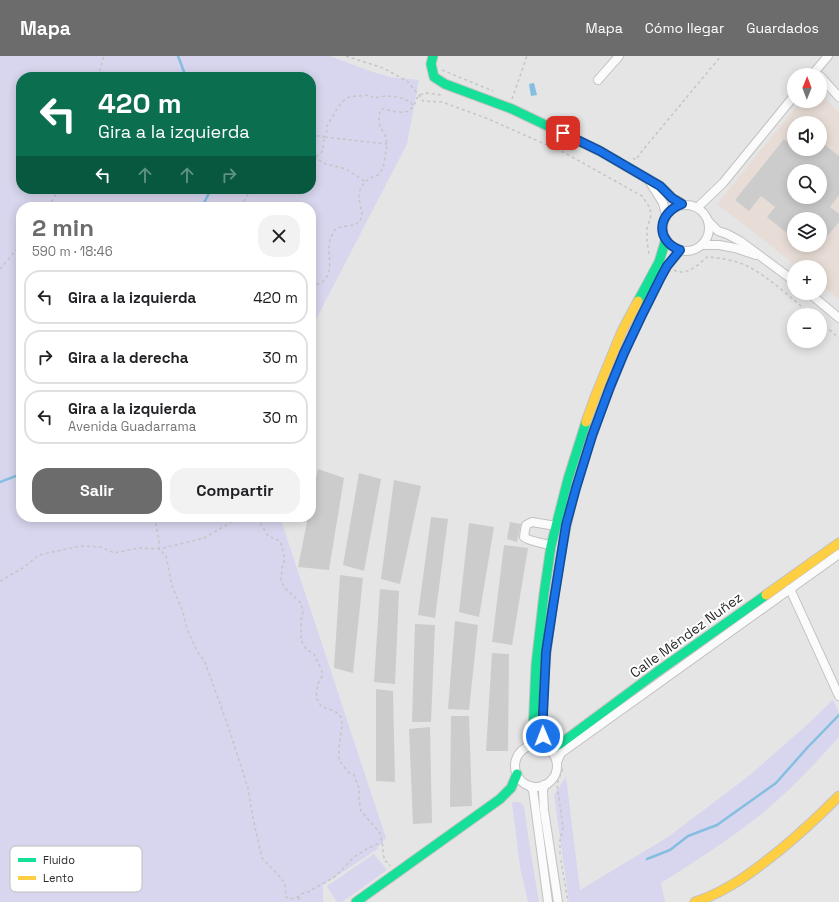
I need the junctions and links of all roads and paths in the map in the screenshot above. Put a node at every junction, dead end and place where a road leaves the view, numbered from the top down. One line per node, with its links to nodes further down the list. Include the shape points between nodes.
1 (104, 56): 9 (path)
2 (346, 56): 14 (path, via 383,68 406,81)
3 (527, 56): 16 (path)
4 (619, 56): 10 (street)
5 (721, 56): 23 (path, via 636,160)
6 (828, 56): 8 (street)
7 (432, 60): 11 (street, via 434,77); 13 (path, via 437,68)
8 (821, 68)
9 (99, 72)
10 (598, 80)
11 (445, 84): 14 (path, via 441,95); 25 (street, via 512,109 600,151)
12 (827, 84): 15 (street)
13 (499, 93)
14 (419, 95): 17 (path); 36 (path, via 423,101 442,102 486,118 565,153 642,196 650,208 651,215 647,228 649,254)
15 (839, 97)
16 (512, 99)
17 (414, 105): 20 (path, via 396,96 349,97 337,109); 21 (path, via 407,112 380,110 380,126)
18 (787, 105): 28 (street, via 723,183)
19 (316, 135): 20 (path)
20 (324, 137): 21 (path); 22 (path, via 323,151)
21 (387, 144): 26 (path, via 382,168 378,175)
22 (316, 156)
23 (629, 156)
24 (316, 158): 26 (path, via 323,163 346,169)
25 (647, 179): 27 (street); 29 (street, via 663,203)
26 (366, 182): 39 (path, via 359,192 362,214 360,222 336,228 330,237 330,270 326,279)
27 (682, 204): 28 (street); 29 (street)
28 (698, 207): 30 (street)
29 (666, 215): 31 (street, via 662,227)
30 (709, 222): 32 (street, via 710,228); 35 (street, via 718,231 740,241)
31 (666, 239): 34 (street); 36 (street)
32 (702, 245): 34 (street, via 688,251); 35 (street, via 735,248)
33 (16, 250): 37 (path)
34 (680, 250): 36 (street)
35 (764, 258): 38 (street)
36 (663, 264): 41 (path, via 679,273 688,272 707,257 746,265); 48 (street, via 622,331 595,397 580,439); 57 (street, via 610,387 588,449 566,525 546,652 542,727)
37 (0, 269)
38 (787, 276)
39 (316, 284)
40 (817, 300): 42 (street)
41 (803, 308)
42 (839, 318)
43 (827, 328): 44 (path)
44 (839, 338)
45 (156, 522): 51 (path)
46 (231, 522): 51 (path, via 204,538)
47 (260, 522): 64 (path, via 268,536 280,541 286,559 281,581 301,603 301,640 306,649 314,654 322,671 316,697 321,706 338,713 342,719 339,760 348,772 354,775 359,788 360,811 380,833)
48 (556, 526): 50 (street); 50 (street, via 532,522 526,526 524,537)
49 (839, 543): 57 (street, Calle Méndez Nuñez, via 564,741)
50 (551, 546): 56 (street, via 536,665)
51 (159, 549): 53 (path, via 139,548 114,553 101,547 80,546 39,555); 68 (path, via 166,556 172,586 187,629 205,662 229,729 248,788 262,858 285,884 286,897)
52 (839, 554): 54 (street, Calle Méndez Nuñez)
53 (0, 581)
54 (790, 589): 55 (street); 58 (street, Calle Méndez Nuñez, via 561,753)
55 (839, 696)
56 (530, 745): 57 (street, via 537,744); 60 (street, via 524,748 516,759)
57 (547, 748): 58 (street)
58 (557, 762): 61 (street, via 555,776)
59 (563, 768): 73 (path, via 558,784 563,828 559,850)
60 (517, 774): 62 (street); 67 (street, via 510,790 503,796)
61 (544, 785): 62 (street); 72 (street, via 544,810)
62 (530, 786): 71 (street, via 533,790)
63 (839, 796): 74 (street, via 798,836 755,870 724,890)
64 (382, 842): 65 (path); 68 (path, via 354,857 336,876)
65 (385, 861): 66 (path); 67 (path)
66 (381, 862)
67 (394, 875): 70 (street)
68 (298, 897): 69 (path)
69 (301, 902)
70 (356, 902)
71 (548, 902)
72 (558, 902)
73 (568, 902)
74 (695, 902)

